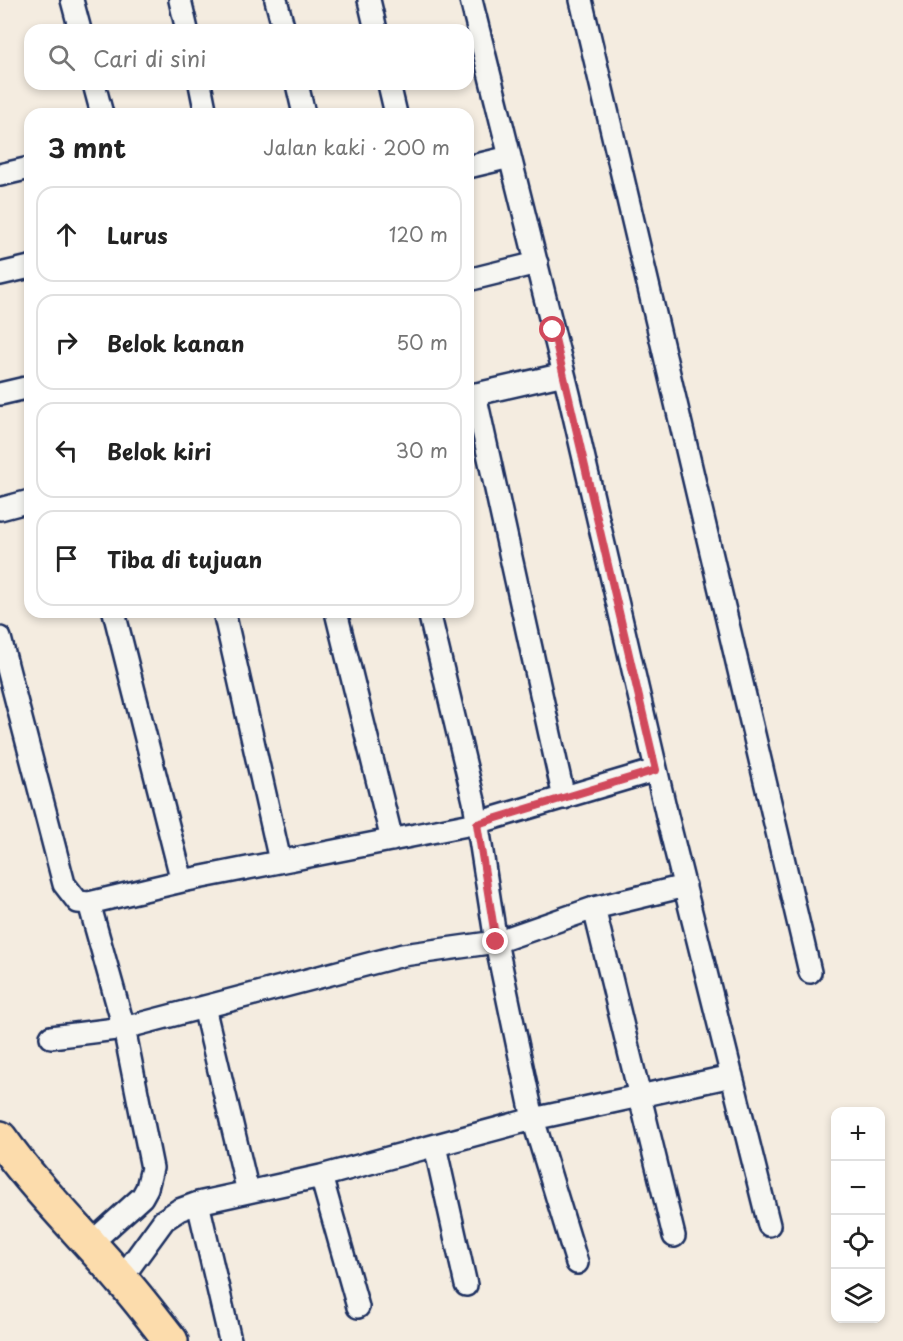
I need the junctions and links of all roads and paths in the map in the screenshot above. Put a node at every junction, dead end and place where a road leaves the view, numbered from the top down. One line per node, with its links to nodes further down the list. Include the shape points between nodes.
1 (72, 0): 7 (street)
2 (180, 0): 8 (street)
3 (276, 0): 9 (street)
4 (369, 0): 10 (street)
5 (471, 0): 19 (street)
6 (581, 0): 49 (street)
7 (78, 24)
8 (186, 24)
9 (282, 24)
10 (375, 24)
11 (96, 90): 15 (street)
12 (201, 90): 16 (street)
13 (298, 90): 17 (street)
14 (390, 90): 18 (street)
15 (100, 108)
16 (205, 108)
17 (303, 108)
18 (395, 108)
19 (510, 157): 20 (street); 23 (street)
20 (474, 166)
21 (24, 169): 22 (street)
22 (1, 172)
23 (537, 263): 26 (street); 27 (street)
24 (24, 268): 25 (street)
25 (0, 274)
26 (474, 279)
27 (564, 374): 30 (street); 39 (street)
28 (24, 388): 29 (street)
29 (0, 394)
30 (474, 394)
31 (474, 408): 40 (street)
32 (24, 503): 33 (street)
33 (0, 509)
34 (116, 618): 44 (street)
35 (225, 618): 43 (street)
36 (337, 618): 42 (street)
37 (430, 618): 41 (street)
38 (0, 638): 46 (street, via 64,884 78,902)
39 (656, 770): 40 (street); 45 (street)
40 (564, 798): 41 (street)
41 (477, 824): 42 (street); 48 (street)
42 (392, 840): 43 (street)
43 (280, 861): 44 (street)
44 (182, 881): 46 (street)
45 (685, 886): 47 (street); 53 (street)
46 (89, 903): 51 (street)
47 (594, 908): 48 (street); 54 (street)
48 (496, 942): 50 (street, via 403,955); 55 (street)
49 (810, 972)
50 (204, 1007): 51 (street); 59 (street)
51 (124, 1028): 52 (street); 60 (street, via 152,1168)
52 (51, 1037)
53 (732, 1076): 54 (street); 63 (street)
54 (639, 1096): 55 (street); 64 (street)
55 (533, 1119): 57 (street); 66 (street)
56 (0, 1138): 65 (highway)
57 (435, 1146): 58 (street); 68 (street)
58 (321, 1176): 59 (street); 69 (street)
59 (248, 1192): 61 (street)
60 (142, 1197): 62 (street); 65 (street)
61 (198, 1203): 62 (street); 70 (street)
62 (165, 1220): 67 (street)
63 (769, 1225)
64 (674, 1236)
65 (88, 1245): 67 (highway)
66 (577, 1263)
67 (121, 1278): 71 (highway)
68 (466, 1285)
69 (358, 1307)
70 (230, 1340)
71 (171, 1341)

